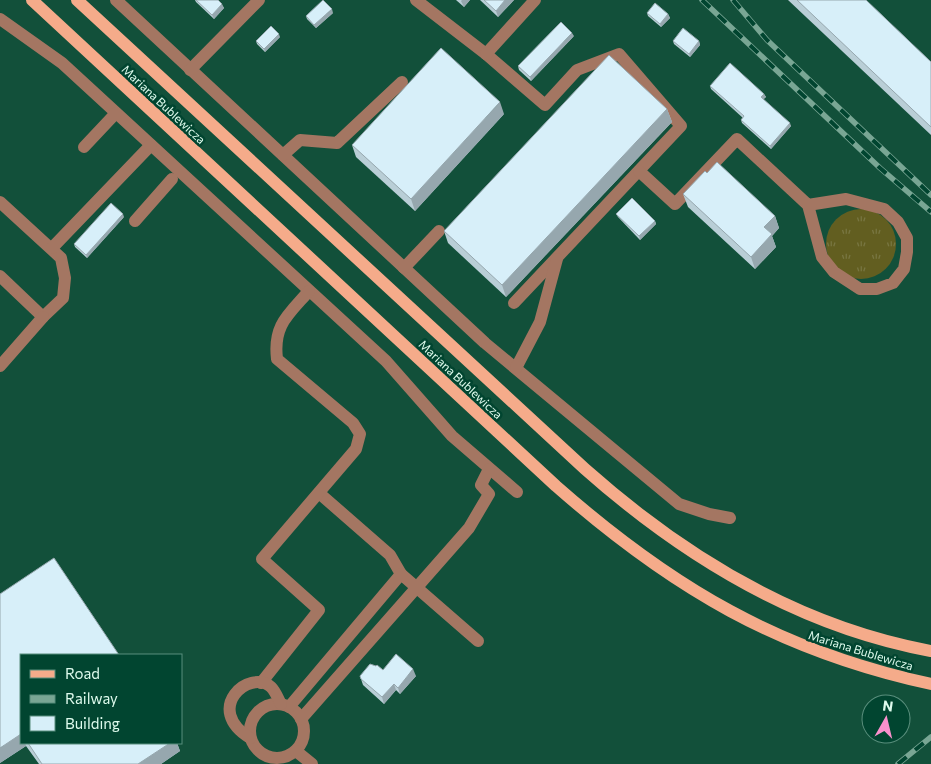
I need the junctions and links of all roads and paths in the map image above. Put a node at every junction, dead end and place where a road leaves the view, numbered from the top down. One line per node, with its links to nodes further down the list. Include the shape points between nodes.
1 (32, 0): 39 (main road, Mariana Bublewicza, via 556,486 651,564 725,610 801,646 858,666)
2 (77, 0): 37 (main road, Mariana Bublewicza, via 585,469 649,522 723,571 780,601 845,628)
3 (116, 0): 9 (lane)
4 (258, 0): 9 (lane)
5 (416, 0): 8 (lane)
6 (536, 0): 8 (lane)
7 (0, 19): 11 (lane, via 62,63)
8 (486, 54): 15 (lane, via 545,105 577,70 619,54 681,126)
9 (190, 70): 14 (lane)
10 (402, 82): 14 (lane, via 337,143 300,140)
11 (116, 113): 12 (lane); 13 (lane)
12 (152, 145): 21 (lane); 25 (lane)
13 (84, 147)
14 (283, 155): 23 (lane)
15 (639, 171): 18 (lane, via 675,204 736,139); 22 (lane)
16 (172, 179): 19 (lane)
17 (0, 202): 21 (lane)
18 (808, 205): 18 (lane, via 822,257 840,276 860,289 877,289 893,283 904,269 907,238 898,222 884,209 846,199)
19 (135, 221)
20 (439, 232): 23 (lane)
21 (52, 248): 27 (lane, via 61,258 65,278 63,298)
22 (558, 258): 26 (lane); 29 (lane, via 540,322)
23 (404, 268): 29 (lane)
24 (0, 276): 27 (lane)
25 (309, 291): 30 (lane, via 386,361 452,436); 32 (lane, via 279,327 275,342 277,359 353,423 360,434 356,449)
26 (514, 304)
27 (44, 317): 28 (lane)
28 (0, 366)
29 (516, 368): 33 (lane, via 679,504)
30 (489, 470): 31 (lane); 35 (lane, via 482,485 489,494 478,516)
31 (517, 492)
32 (319, 493): 34 (lane, via 390,555); 38 (lane, via 262,559 319,610)
33 (730, 518)
34 (401, 574): 35 (lane); 40 (lane)
35 (417, 589): 36 (lane); 41 (lane)
36 (478, 641)
37 (931, 651)
38 (261, 683): 40 (lane, via 270,686); 42 (lane, via 244,686 236,692 229,709 235,727)
39 (931, 684)
40 (285, 706): 41 (lane); 42 (lane, via 272,704 257,712 252,720)
41 (301, 719): 43 (lane, via 304,736)
42 (250, 738): 43 (lane, via 261,754 270,758 288,756)
43 (296, 751): 44 (lane)
44 (312, 764)

